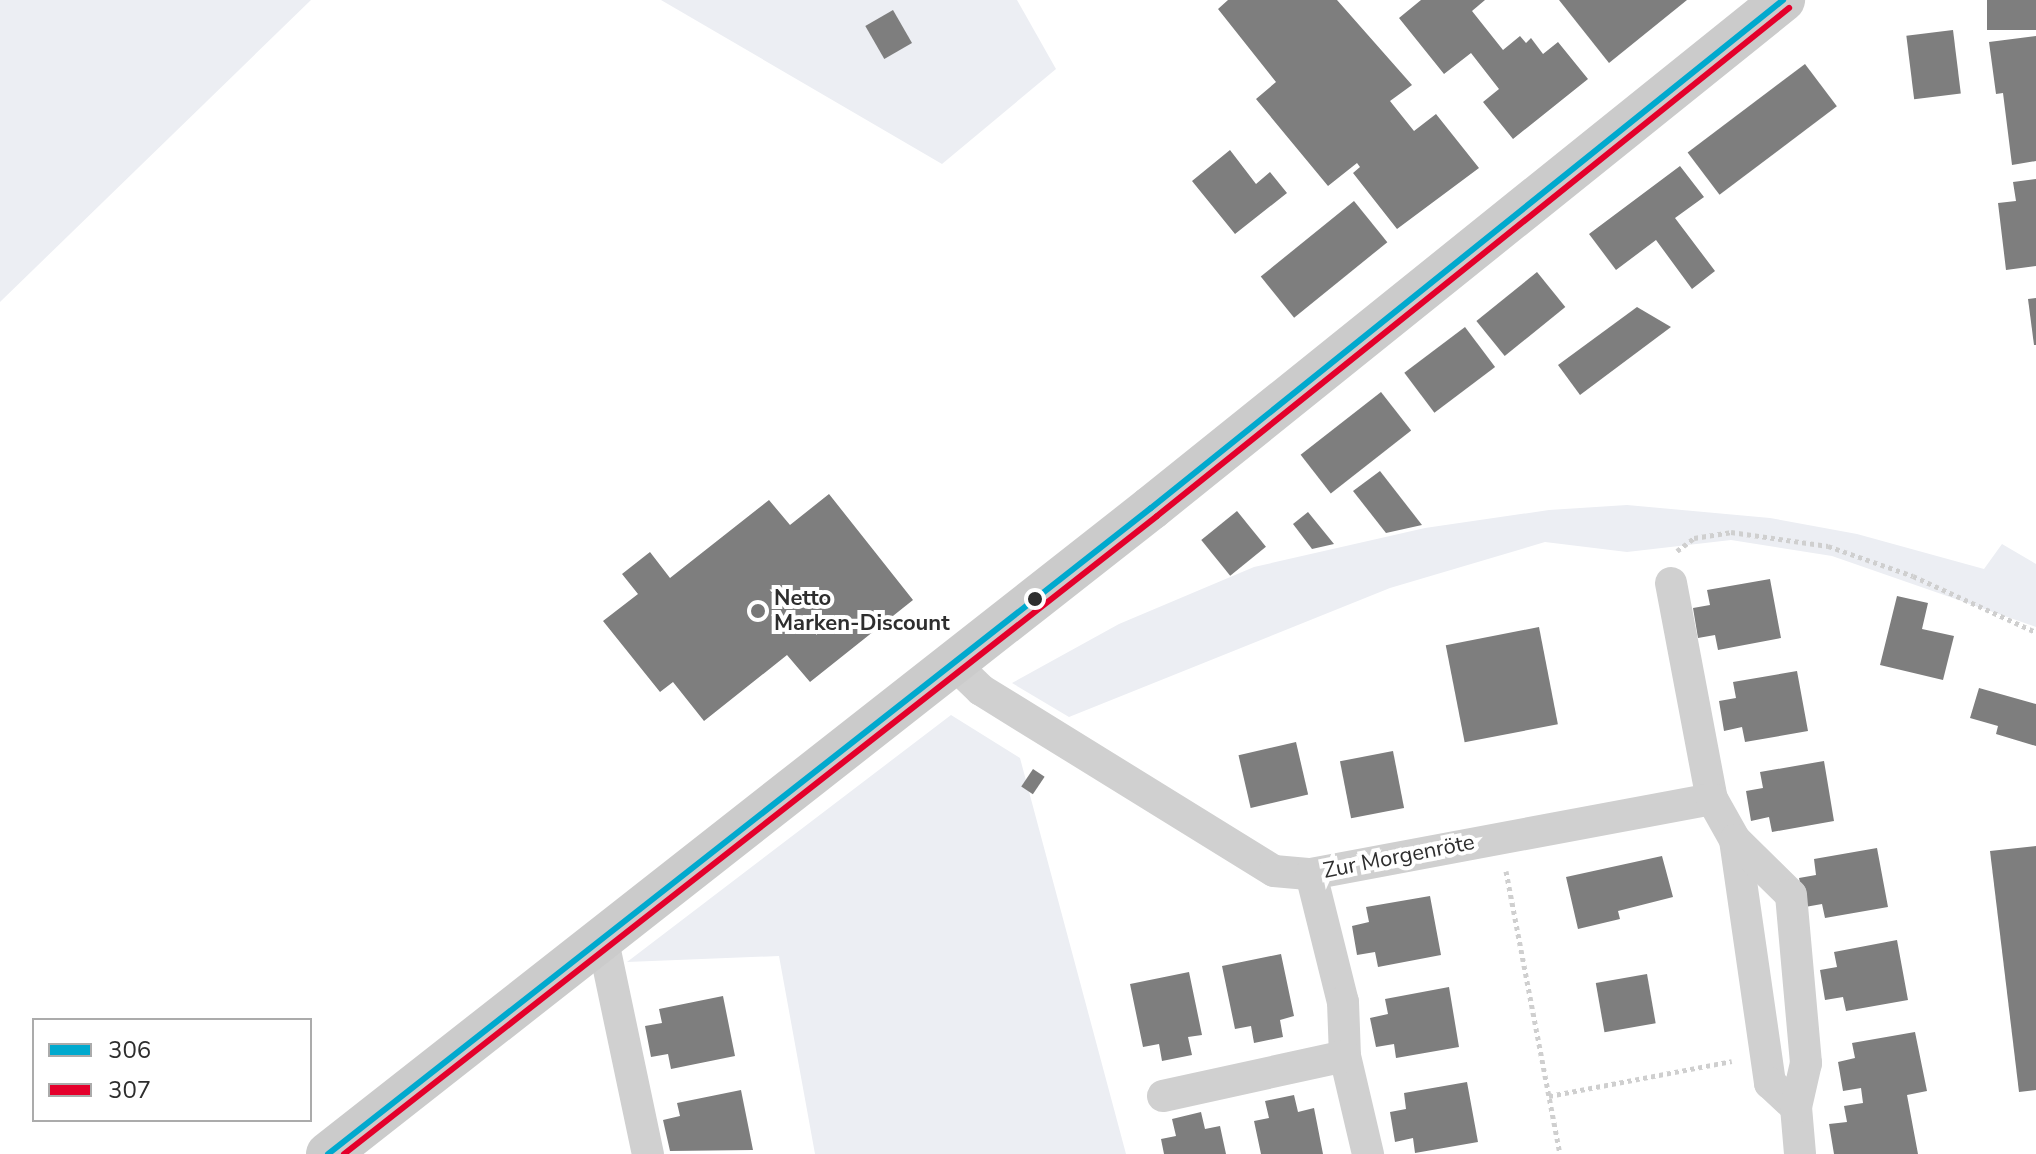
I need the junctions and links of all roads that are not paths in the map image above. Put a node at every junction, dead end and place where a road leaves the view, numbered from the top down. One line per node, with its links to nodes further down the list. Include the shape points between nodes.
1 (1783, 0): 3 (main road)
2 (1671, 583): 4 (street)
3 (953, 663): 6 (street, Zur Morgenröte, via 981,690 1274,871); 7 (main road)
4 (1712, 799): 5 (street); 6 (street, Zur Morgenröte)
5 (1735, 840): 10 (street, via 1770,1083); 10 (street, via 1791,895 1806,1063)
6 (1311, 874): 8 (street, via 1343,1002)
7 (603, 941): 11 (main road); 12 (street)
8 (1345, 1056): 9 (street); 13 (street)
9 (1163, 1096)
10 (1796, 1107): 14 (street)
11 (328, 1154)
12 (648, 1154)
13 (1368, 1154)
14 (1800, 1154)

